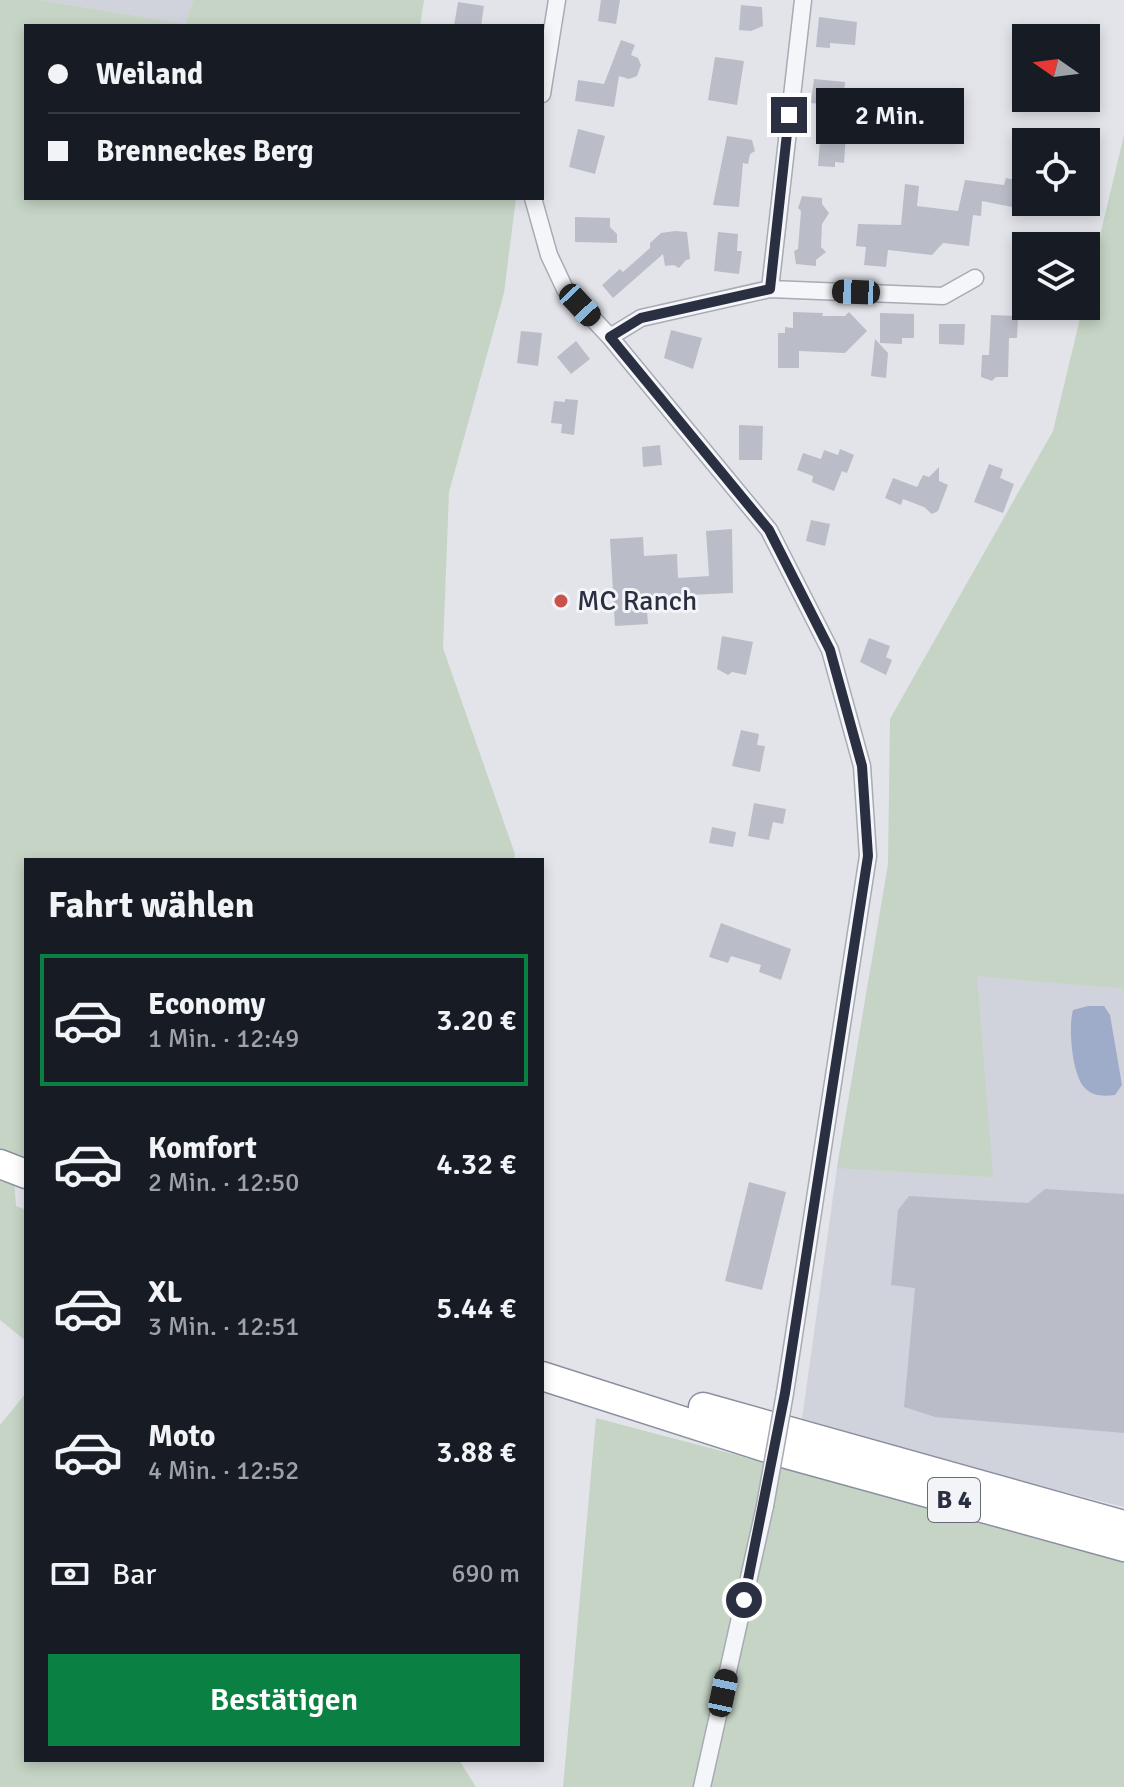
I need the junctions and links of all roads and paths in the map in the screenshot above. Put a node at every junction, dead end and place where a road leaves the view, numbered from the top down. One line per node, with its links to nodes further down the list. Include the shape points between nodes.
1 (557, 0): 3 (street)
2 (803, 0): 6 (street)
3 (544, 81)
4 (534, 200): 7 (street, via 565,289)
5 (975, 278): 6 (street, via 943,296)
6 (770, 289): 7 (street, via 641,318)
7 (610, 337): 16 (street, bridge, via 769,530 830,650 862,766 868,856 765,1506)
8 (0, 1164): 9 (highway)
9 (24, 1173)
10 (0, 1183): 11 (highway)
11 (24, 1191)
12 (544, 1356): 14 (highway, B 4, via 787,1433)
13 (544, 1377): 15 (highway, B 4, via 783,1453)
14 (1124, 1525)
15 (1124, 1547)
16 (702, 1787)

